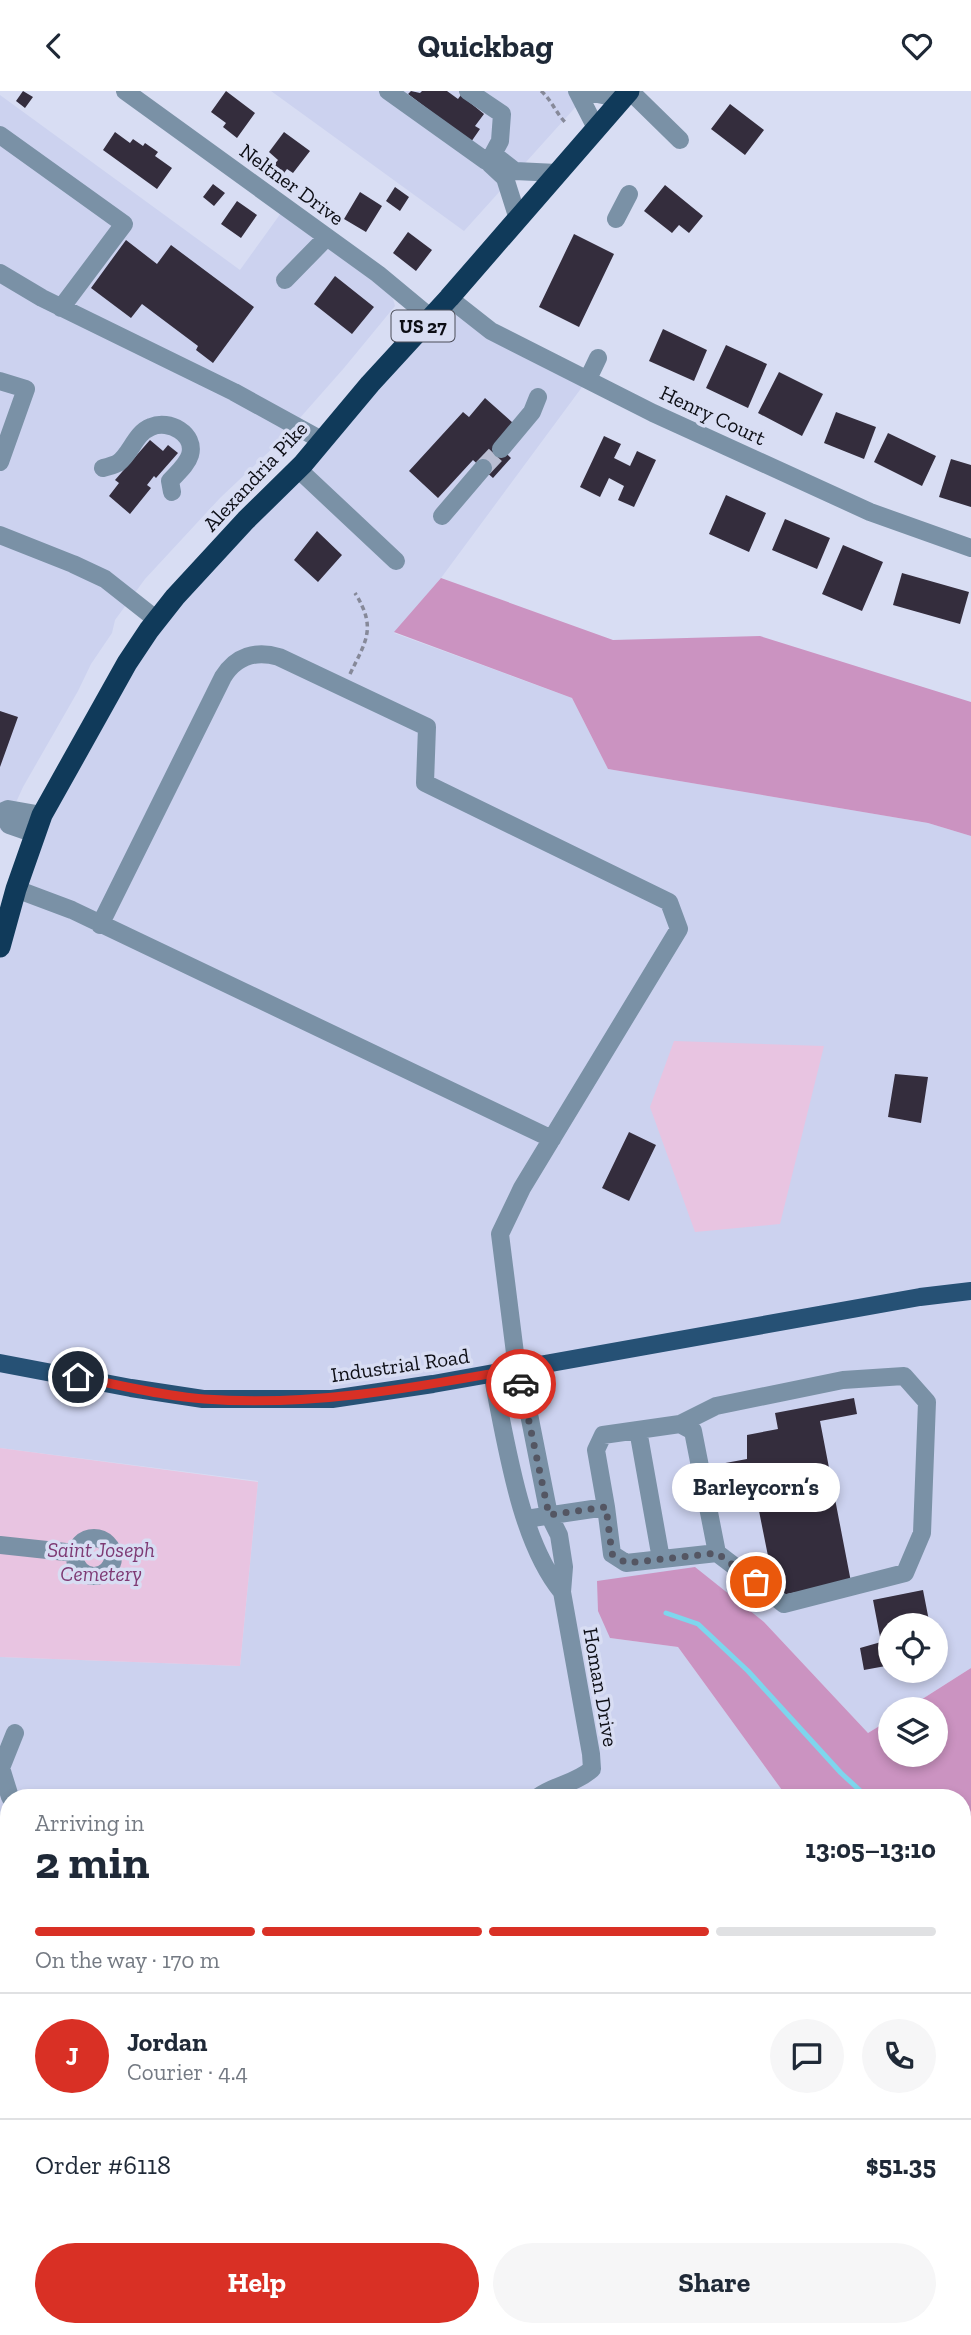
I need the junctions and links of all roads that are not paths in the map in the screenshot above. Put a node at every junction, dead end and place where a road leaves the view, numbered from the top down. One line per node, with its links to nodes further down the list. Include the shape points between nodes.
1 (125, 91): 16 (street, Neltner Drive)
2 (388, 91): 10 (street)
3 (468, 91): 10 (street, via 502,114 500,141)
4 (576, 91): 7 (street)
5 (583, 91): 6 (street)
6 (627, 94): 7 (highway, Alexandria Pike / US 27); 9 (street)
7 (596, 128): 12 (highway, Alexandria Pike / US 27)
8 (0, 135): 20 (street, via 124,224)
9 (680, 140)
10 (489, 157): 11 (street); 12 (street, via 515,171); 14 (street, via 505,178)
11 (467, 162)
12 (558, 173): 14 (highway, Alexandria Pike / US 27)
13 (629, 194): 15 (street)
14 (518, 219): 19 (highway, Alexandria Pike / US 27)
15 (617, 219)
16 (327, 237): 18 (street); 21 (street, Neltner Drive)
17 (0, 273): 20 (street)
18 (285, 280)
19 (449, 298): 21 (highway, Alexandria Pike / US 27); 23 (street, Henry Court, via 491,331)
20 (61, 308): 26 (street)
21 (431, 318): 26 (highway, Alexandria Pike / US 27)
22 (598, 358): 23 (street)
23 (588, 379): 35 (street, Henry Court, via 807,485 896,523)
24 (0, 381): 28 (street, via 26,389)
25 (538, 397): 27 (street, via 532,412)
26 (323, 441): 31 (highway, Alexandria Pike / US 27)
27 (501, 449)
28 (0, 462)
29 (103, 468): 32 (street, via 119,463 151,427 177,428 192,447 189,459 170,481)
30 (483, 468): 33 (street)
31 (298, 469): 36 (street); 37 (highway, Alexandria Pike / US 27)
32 (172, 492)
33 (442, 516)
34 (0, 535): 37 (street, via 105,579)
35 (971, 548)
36 (396, 561)
37 (157, 620): 39 (highway, Alexandria Pike / US 27, via 127,663)
38 (0, 812): 39 (street, via 8,809)
39 (38, 825): 40 (highway, Alexandria Pike / US 27)
40 (16, 889): 41 (street); 42 (highway, Alexandria Pike / US 27)
41 (100, 925): 43 (street); 43 (street, Homan Drive, via 231,665 260,654 279,657 427,727 425,783 669,902 678,929)
42 (0, 947)
43 (552, 1139): 46 (street, Homan Drive, via 500,1234)
44 (971, 1291): 46 (main road, Industrial Road)
45 (0, 1363): 47 (main road, Industrial Road, via 170,1395 232,1400 332,1399)
46 (517, 1369): 47 (main road, Industrial Road); 51 (street, Homan Drive)
47 (492, 1374): 52 (street, Homan Drive)
48 (680, 1424): 49 (street); 55 (street, via 693,1431); 55 (street, via 716,1406 843,1380 904,1376 927,1402 922,1533 905,1573 784,1604)
49 (638, 1430): 50 (street, via 603,1435 596,1450); 56 (street)
50 (606, 1507): 51 (street); 56 (street, via 612,1554 626,1563)
51 (549, 1515): 52 (street); 57 (street, Homan Drive, via 559,1535)
52 (526, 1519): 57 (street, Homan Drive, via 550,1577)
53 (0, 1545): 54 (street)
54 (75, 1552)
55 (717, 1553): 56 (street)
56 (661, 1559)
57 (562, 1592): 60 (street, Homan Drive, via 592,1769 579,1780)
58 (15, 1733): 59 (street, via 1,1768)
59 (6, 1789)
60 (550, 1789)

